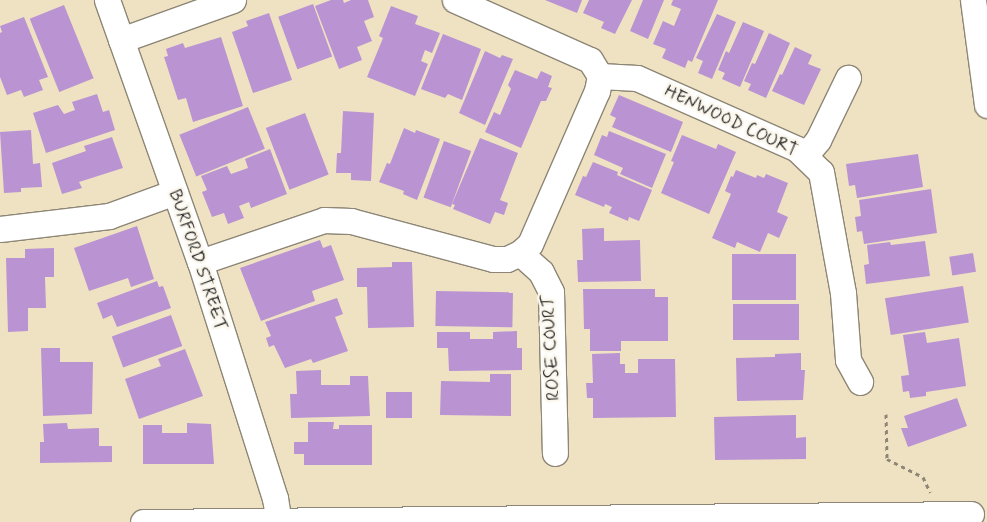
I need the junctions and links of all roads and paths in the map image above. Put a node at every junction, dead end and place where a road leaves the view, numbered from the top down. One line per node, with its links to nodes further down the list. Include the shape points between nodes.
1 (107, 0): 5 (street, BURFORD STREET)
2 (233, 0): 5 (street)
3 (455, 0): 6 (street, via 590,60)
4 (973, 0): 8 (street)
5 (121, 40): 10 (street, BURFORD STREET)
6 (600, 76): 9 (street, HENWOOD COURT, via 637,78); 12 (street, via 597,92 530,244)
7 (848, 78): 9 (street, via 818,140)
8 (987, 105)
9 (805, 156): 14 (street, HENWOOD COURT, via 821,172 843,293 848,360)
10 (175, 192): 11 (street, via 109,216); 13 (street, BURFORD STREET)
11 (0, 229)
12 (520, 253): 13 (street, via 507,259 493,259 351,220 324,220); 16 (street, ROSE COURT, via 541,272 550,292)
13 (200, 262): 19 (street, BURFORD STREET, via 275,498)
14 (860, 382)
15 (886, 414): 18 (path, via 887,460 923,477 931,495)
16 (555, 453)
17 (971, 514): 18 (street)
18 (932, 515): 19 (street)
19 (279, 521): 20 (street)
20 (143, 522)

